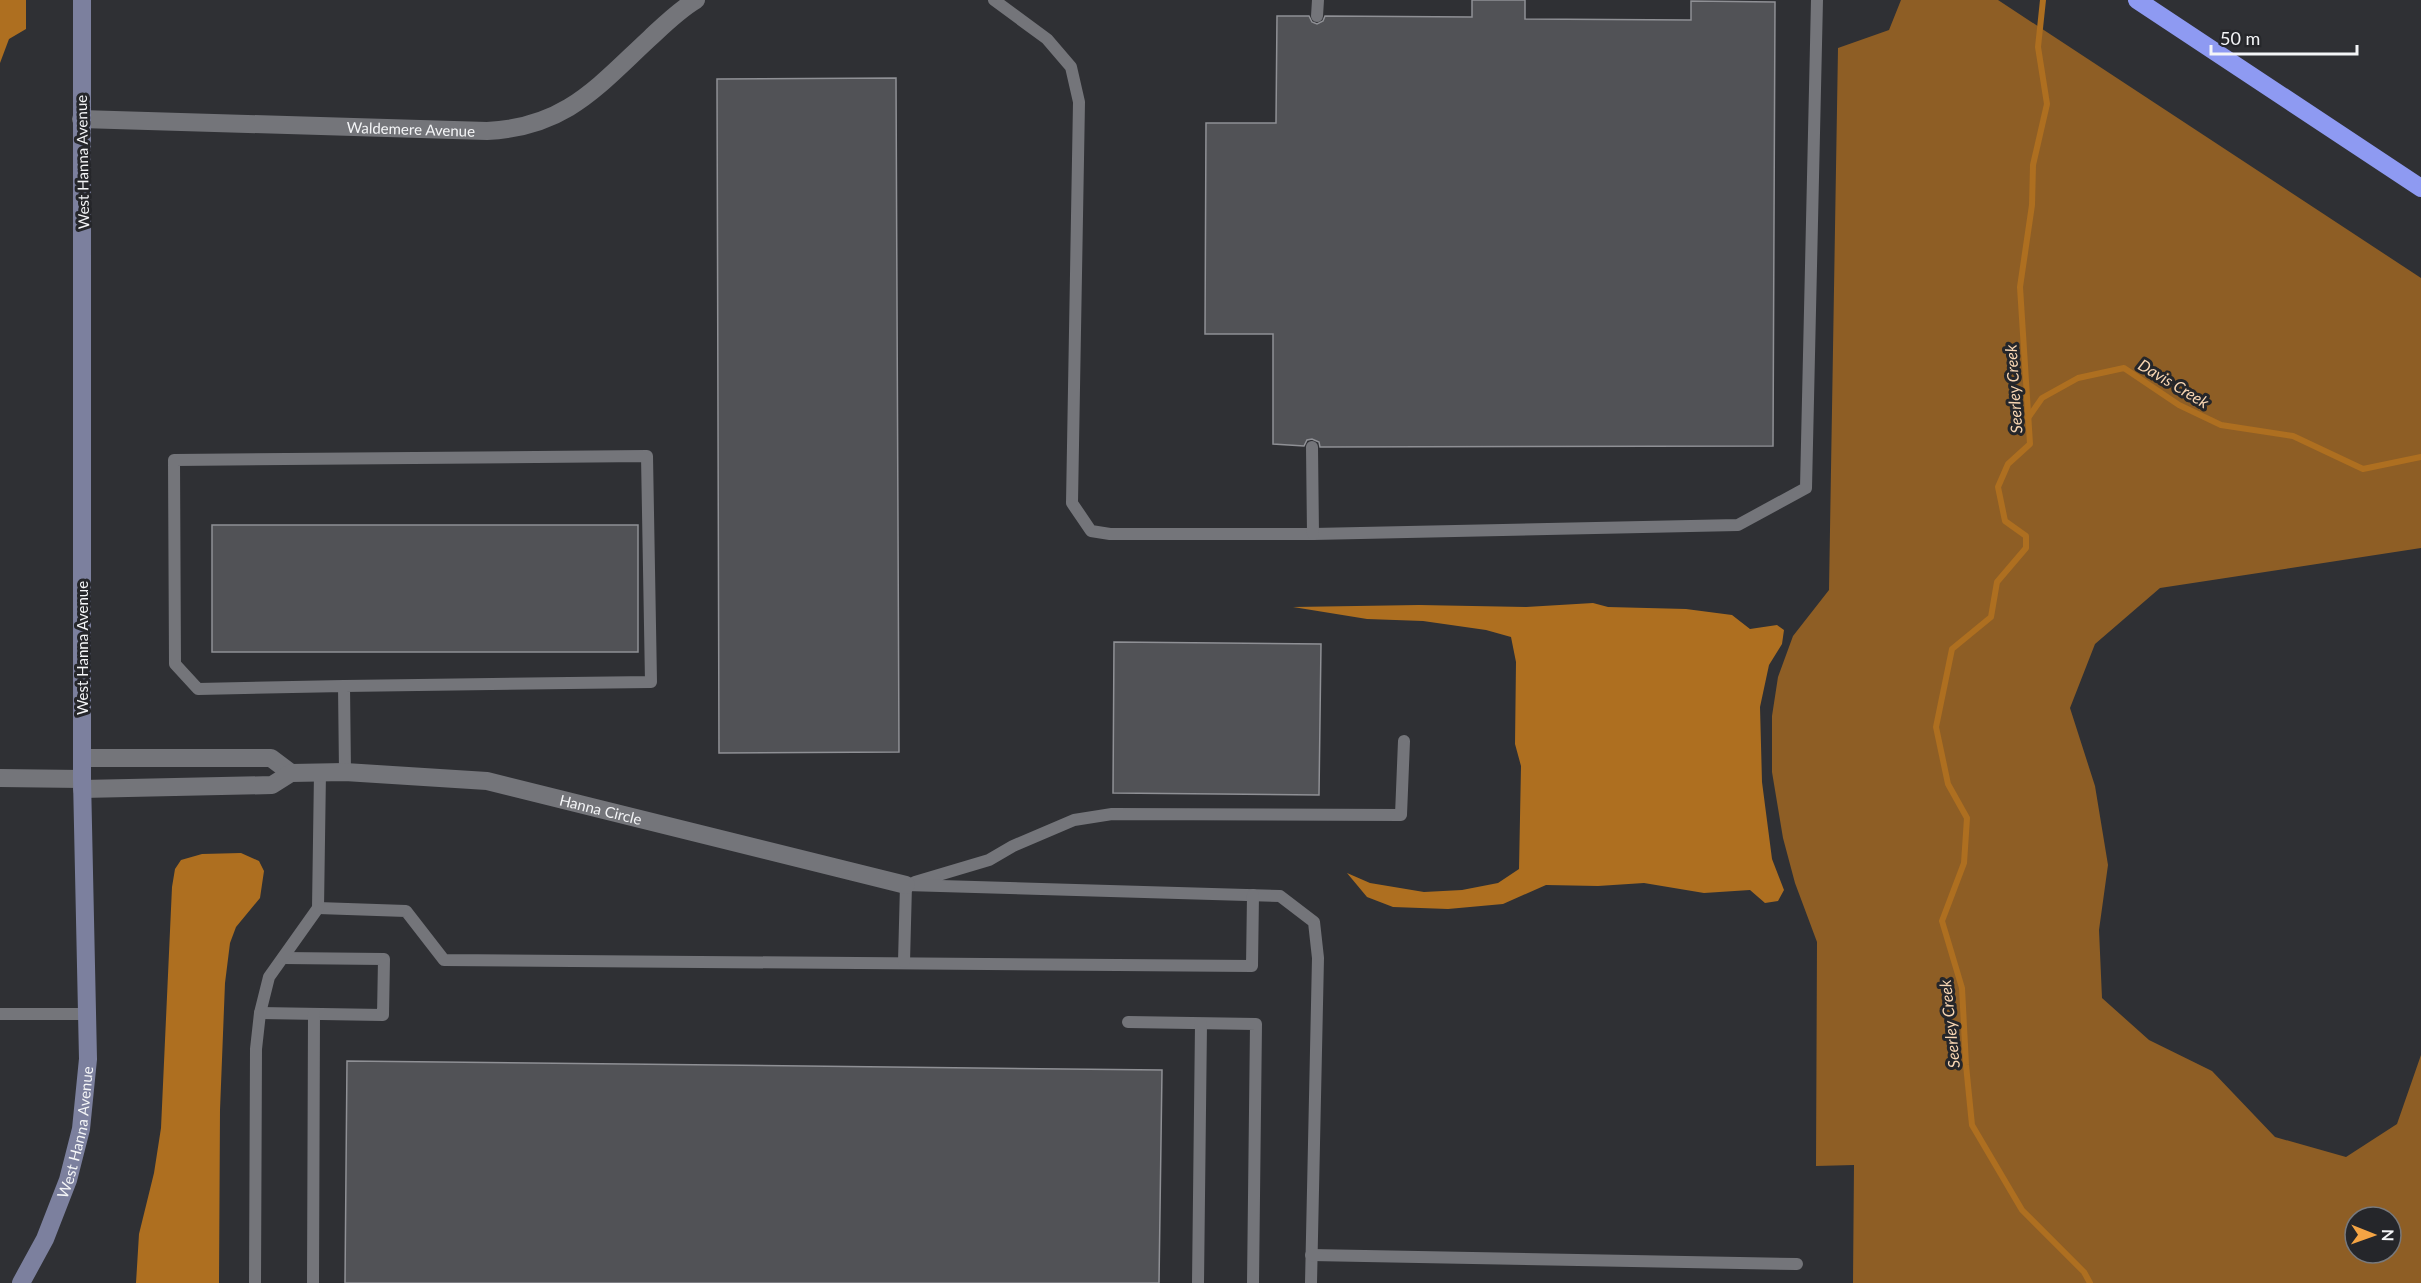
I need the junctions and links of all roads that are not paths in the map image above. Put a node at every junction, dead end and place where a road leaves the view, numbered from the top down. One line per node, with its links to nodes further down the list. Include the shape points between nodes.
1 (82, 0): 8 (street, West Hanna Avenue)
2 (994, 0): 11 (lane, via 1047,39 1071,67 1079,102 1072,502 1091,531 1110,534)
3 (1318, 0): 7 (lane)
4 (1817, 0): 11 (lane, via 1806,488 1738,525)
5 (2137, 0): 9 (highway)
6 (692, 1): 8 (street, Waldemere Avenue, via 591,94 553,117 525,126 487,130)
7 (1317, 16)
8 (81, 119): 14 (street, West Hanna Avenue)
9 (2421, 188)
10 (1312, 447): 11 (lane)
11 (1313, 534)
12 (344, 687): 12 (lane, via 651,682 646,456 174,460 175,664 198,689); 16 (lane)
13 (1404, 741): 20 (lane, via 1401,815 1112,813 1074,820 989,860)
14 (82, 758): 17 (street, via 271,758); 19 (street, West Hanna Avenue)
15 (320, 772): 16 (street, Hanna Circle); 17 (street, Hanna Circle); 22 (lane)
16 (345, 772): 20 (street, Hanna Circle, via 487,781)
17 (291, 773): 19 (street, Hanna Circle, via 272,785)
18 (0, 778): 19 (street, Hanna Circle)
19 (82, 784): 27 (street, West Hanna Avenue)
20 (906, 885): 21 (lane); 24 (lane)
21 (1253, 895): 24 (lane, via 1252,966); 31 (lane, via 1281,896 1314,922 1318,958)
22 (318, 908): 23 (lane); 24 (lane, via 406,911 444,960)
23 (283, 958): 25 (lane, via 269,977); 28 (lane, via 384,959 383,1015)
24 (904, 962)
25 (260, 1013): 28 (lane); 34 (lane, via 256,1049)
26 (0, 1014): 27 (lane)
27 (86, 1014): 33 (street, West Hanna Avenue, via 88,1059 81,1129 68,1180 45,1239)
28 (314, 1014): 35 (lane)
29 (1128, 1022): 30 (lane)
30 (1201, 1024): 36 (lane); 37 (lane, via 1256,1024)
31 (1311, 1255): 32 (lane); 38 (lane)
32 (1797, 1264)
33 (21, 1283)
34 (255, 1283)
35 (313, 1283)
36 (1198, 1283)
37 (1253, 1283)
38 (1311, 1283)

